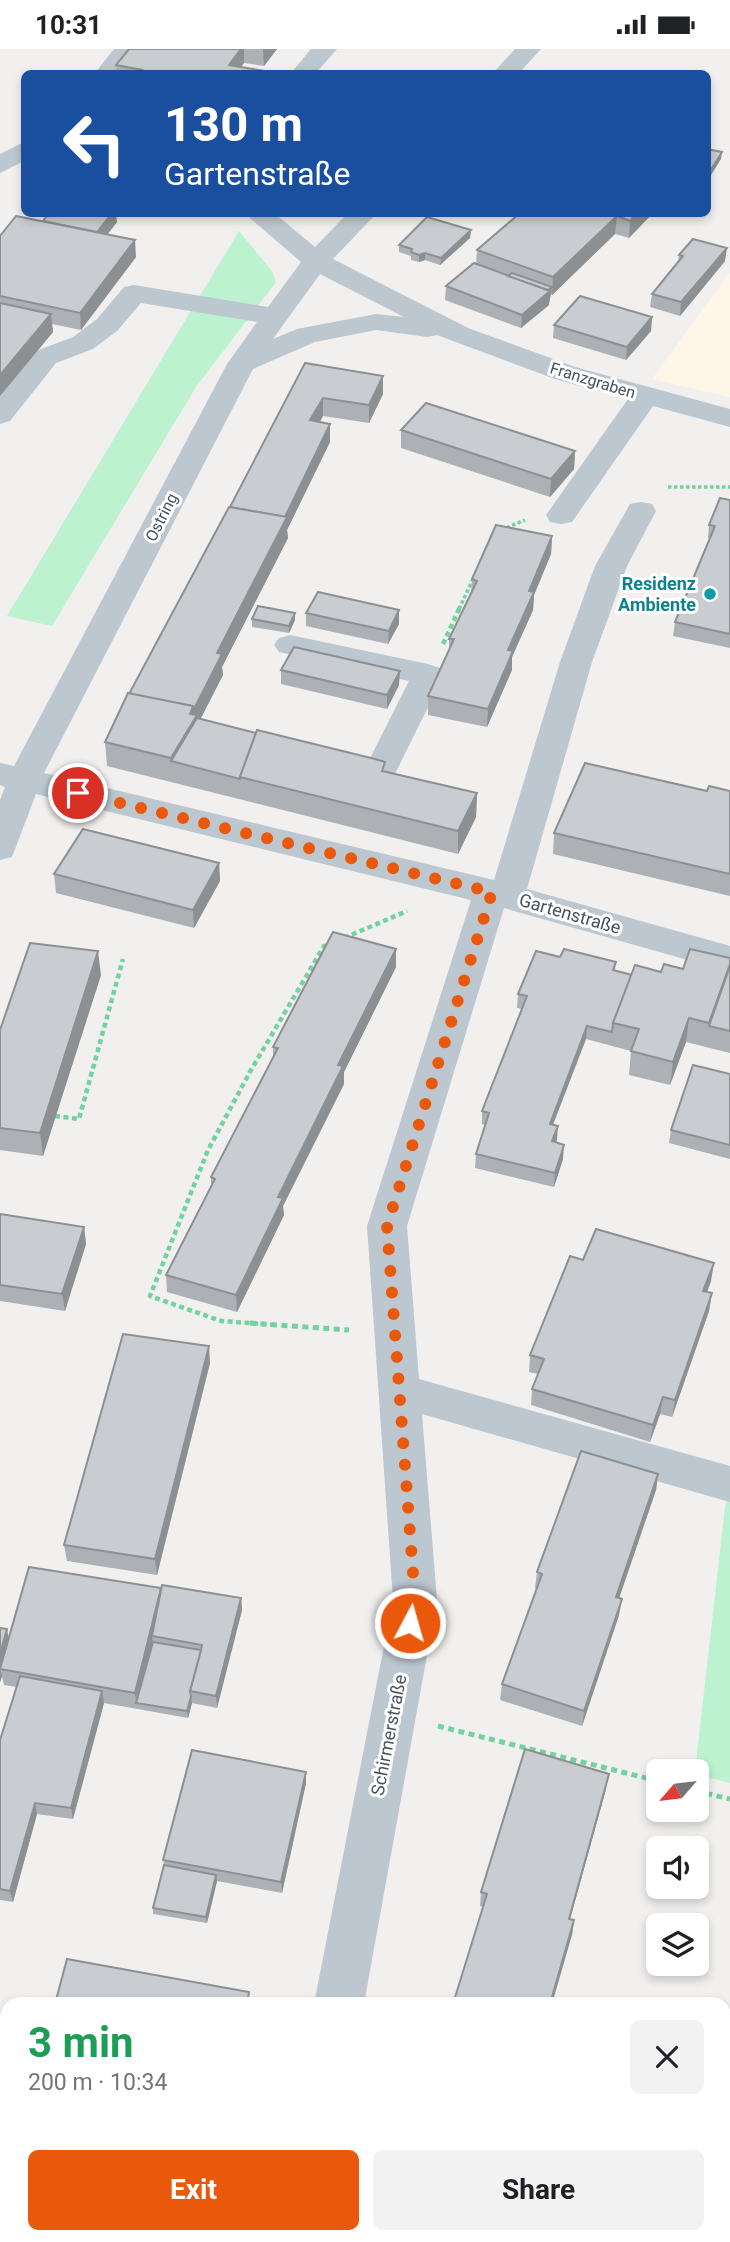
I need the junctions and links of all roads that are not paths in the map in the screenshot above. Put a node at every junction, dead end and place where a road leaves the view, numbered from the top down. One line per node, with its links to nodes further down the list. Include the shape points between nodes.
1 (128, 49): 4 (street)
2 (325, 49): 5 (street)
3 (529, 49): 6 (street)
4 (110, 70)
5 (306, 70)
6 (508, 70)
7 (262, 217): 9 (street, Franzgraben)
8 (360, 217): 9 (street, Ostring)
9 (316, 261): 10 (street, Ostring); 11 (street, Franzgraben)
10 (277, 317): 12 (street, Ostring); 14 (street, via 134,293 107,325 83,343 46,357)
11 (458, 334): 12 (street, Franzgraben, via 376,322 307,335); 13 (street, Franzgraben)
12 (241, 364): 19 (street, Ostring)
13 (645, 396): 15 (street, Franzgraben); 17 (street)
14 (0, 415)
15 (730, 418)
16 (641, 511): 22 (street, Schirmerstraße, via 611,566)
17 (561, 515)
18 (290, 645): 20 (street, via 428,675)
19 (12, 777): 21 (street, Ostring); 22 (street, Gartenstraße, via 345,841 443,880)
20 (375, 782)
21 (0, 848)
22 (499, 894): 23 (street, Gartenstraße); 24 (street, Schirmerstraße, via 387,1226)
23 (730, 959)
24 (400, 1391): 25 (street); 26 (street, Schirmerstraße, via 415,1600)
25 (730, 1484)
26 (340, 1997)

